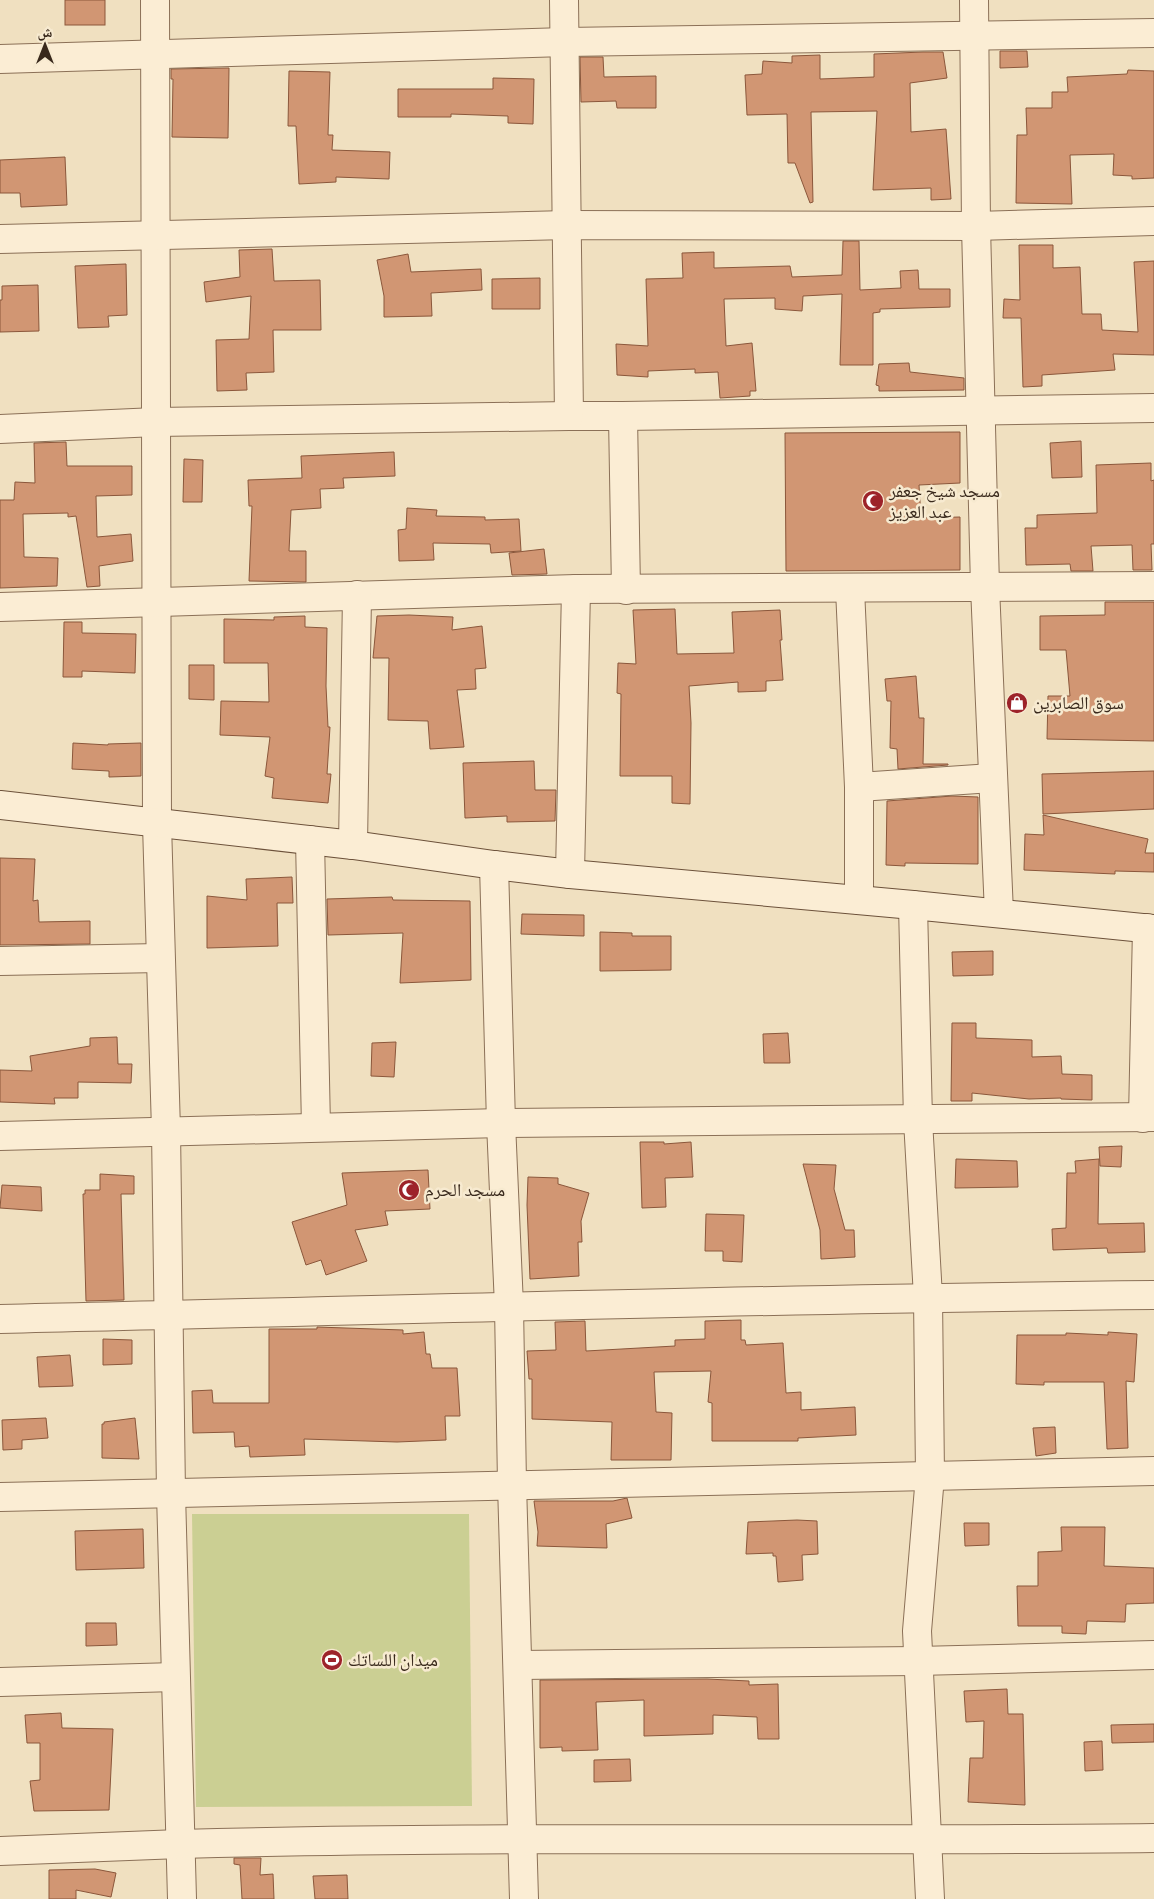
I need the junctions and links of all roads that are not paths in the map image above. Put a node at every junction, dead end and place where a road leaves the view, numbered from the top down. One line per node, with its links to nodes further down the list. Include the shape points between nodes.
1 (155, 0): 7 (street)
2 (564, 0): 6 (street)
3 (974, 0): 5 (street)
4 (1154, 33): 5 (street)
5 (975, 35): 6 (street); 11 (street)
6 (565, 42): 7 (street); 10 (street)
7 (155, 55): 8 (street); 12 (street)
8 (0, 59)
9 (1154, 221): 11 (street)
10 (567, 225): 11 (street); 12 (street); 16 (street)
11 (976, 226): 15 (street)
12 (156, 234): 13 (street); 18 (street)
13 (0, 238)
14 (1154, 408): 15 (street)
15 (981, 411): 17 (street); 21 (street)
16 (569, 416): 17 (street); 18 (street)
17 (623, 416): 24 (street)
18 (156, 422): 19 (street); 26 (street)
19 (0, 429)
20 (1154, 586): 21 (street)
21 (985, 587): 22 (street); 28 (street)
22 (850, 588): 24 (street); 29 (street)
23 (576, 589): 24 (street); 25 (street); 35 (street)
24 (626, 590)
25 (356, 595): 26 (street); 33 (street)
26 (157, 602): 27 (street); 31 (street)
27 (0, 607)
28 (992, 778): 29 (street); 38 (street)
29 (859, 787): 36 (street)
30 (0, 805): 31 (street)
31 (156, 824): 32 (street); 40 (street)
32 (310, 840): 33 (street); 45 (street)
33 (354, 845): 34 (street)
34 (494, 865): 35 (street); 44 (street)
35 (570, 874): 36 (street)
36 (859, 900): 37 (street)
37 (913, 905): 38 (street); 43 (street)
38 (999, 914): 39 (street)
39 (1150, 929): 42 (street)
40 (160, 958): 41 (street); 46 (street)
41 (0, 962)
42 (1148, 1118): 43 (street)
43 (918, 1120): 44 (street); 49 (street)
44 (501, 1123): 45 (street); 50 (street)
45 (316, 1127): 46 (street)
46 (166, 1130): 47 (street); 51 (street)
47 (0, 1136)
48 (1154, 1295): 49 (street)
49 (928, 1297): 50 (street); 54 (street)
50 (509, 1306): 51 (street); 55 (street)
51 (169, 1315): 52 (street); 56 (street)
52 (0, 1319)
53 (1154, 1471): 54 (street)
54 (930, 1476): 55 (street); 59 (street, via 918,1608)
55 (512, 1484): 56 (street); 60 (street)
56 (171, 1493): 57 (street); 61 (street)
57 (0, 1497)
58 (1154, 1656): 59 (street)
59 (918, 1661): 60 (street); 65 (street)
60 (518, 1665): 64 (street)
61 (175, 1677): 62 (street); 66 (street)
62 (0, 1682)
63 (1154, 1838): 65 (street)
64 (522, 1840): 65 (street); 66 (street); 69 (street)
65 (927, 1840): 70 (street)
66 (180, 1844): 67 (street); 68 (street)
67 (0, 1851)
68 (182, 1899)
69 (524, 1899)
70 (930, 1899)

